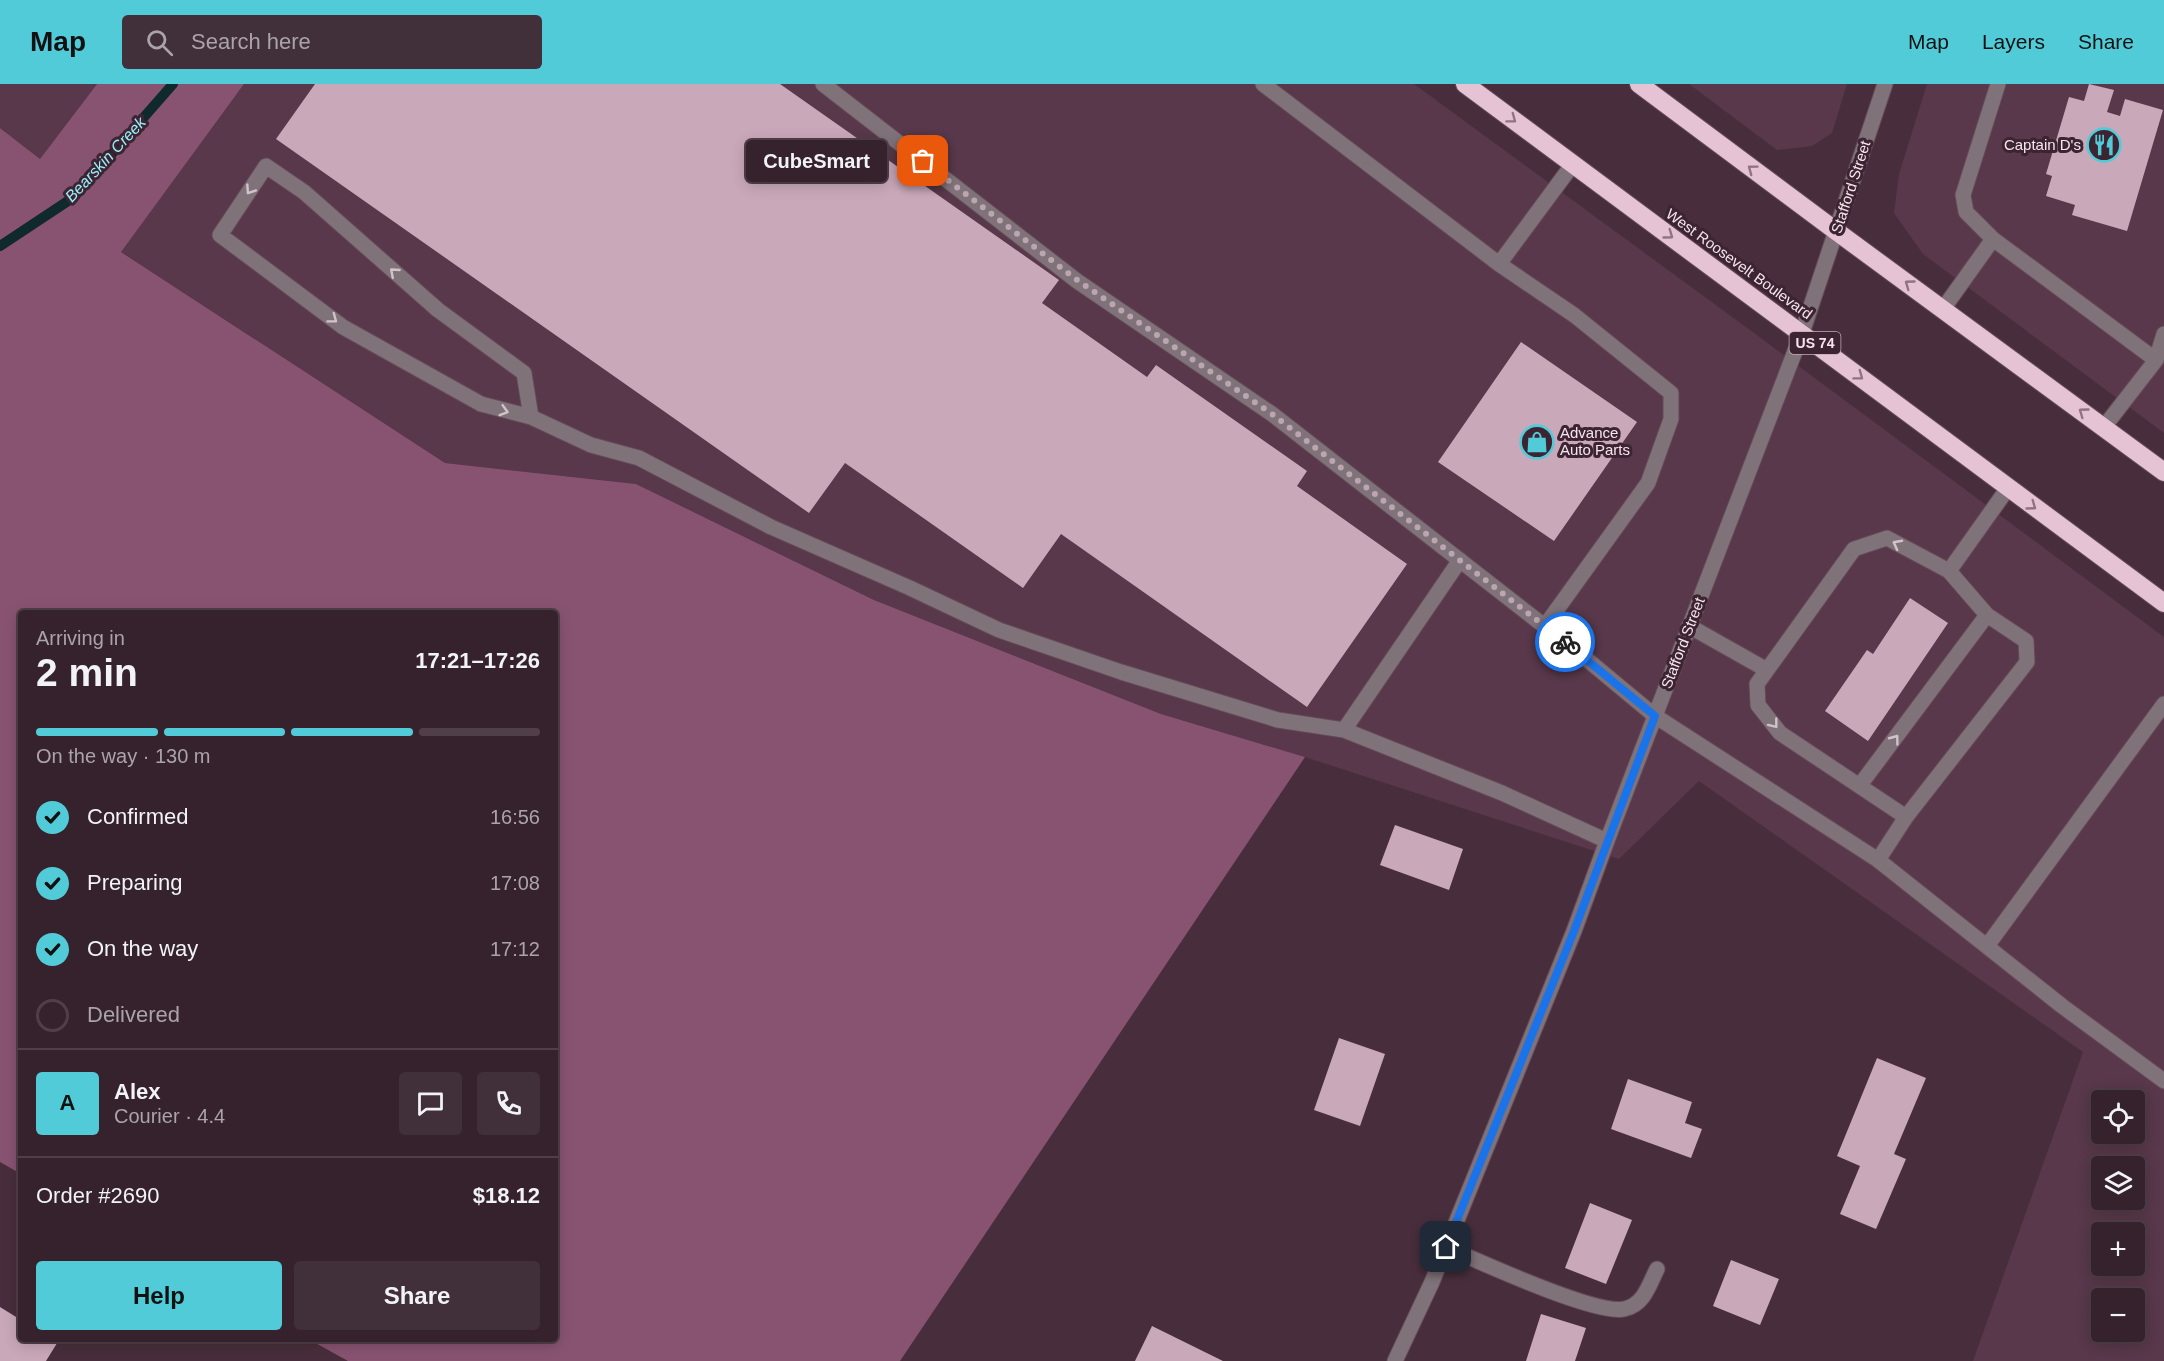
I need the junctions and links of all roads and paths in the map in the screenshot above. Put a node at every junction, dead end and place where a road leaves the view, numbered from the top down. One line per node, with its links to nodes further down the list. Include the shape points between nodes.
1 (823, 84): 19 (street, via 1070,275 1272,414)
2 (1263, 84): 10 (street)
3 (1465, 84): 7 (highway, West Roosevelt Boulevard / US 74, one-way to 7)
4 (1639, 84): 8 (highway, one-way to 4)
5 (1885, 84): 8 (street, Stafford Street)
6 (1998, 84): 9 (street, via 1963,195 1966,212)
7 (1573, 164): 10 (street); 12 (highway, West Roosevelt Boulevard / US 74, one-way to 12)
8 (1836, 231): 11 (highway, one-way to 8); 12 (street, Stafford Street)
9 (1993, 239): 11 (street); 14 (street)
10 (1499, 264): 23 (street, via 1574,315 1671,393 1671,419 1648,483)
11 (1943, 309): 16 (highway, one-way to 11)
12 (1802, 333): 18 (highway, West Roosevelt Boulevard / US 74, one-way to 18); 24 (street, Stafford Street)
13 (2164, 334): 14 (street)
14 (2156, 360): 16 (street)
15 (531, 417): 15 (street, one-way to 15, via 524,373 438,310 304,192 267,166 220,235 343,327 481,404); 28 (street, via 591,446 639,458 771,527 999,630 1278,720)
16 (2104, 427): 17 (highway)
17 (2164, 472)
18 (2008, 488): 20 (street); 21 (highway, West Roosevelt Boulevard / US 74, one-way to 21)
19 (1460, 560): 23 (street); 28 (street)
20 (1949, 571): 22 (street); 25 (street, one-way to 25, via 1887,538 1854,549)
21 (2164, 603)
22 (1987, 615): 29 (street, one-way to 22); 30 (street, via 2026,641 2027,662)
23 (1545, 626): 27 (street)
24 (1689, 626): 25 (street); 27 (street, Stafford Street)
25 (1767, 670): 29 (street, one-way to 29, via 1757,684 1758,705 1780,733)
26 (2164, 704): 33 (street)
27 (1655, 716): 31 (street, Stafford Street); 32 (street)
28 (1344, 730): 31 (street, via 1503,793)
29 (1860, 785): 30 (street)
30 (1906, 817): 32 (street)
31 (1607, 841): 35 (street, Stafford Street)
32 (1878, 860): 33 (street)
33 (1987, 946): 34 (street)
34 (2164, 1081)
35 (1446, 1247): 36 (street, via 1569,1297 1623,1309 1642,1300); 37 (street, Stafford Street)
36 (1657, 1269)
37 (1395, 1361)

